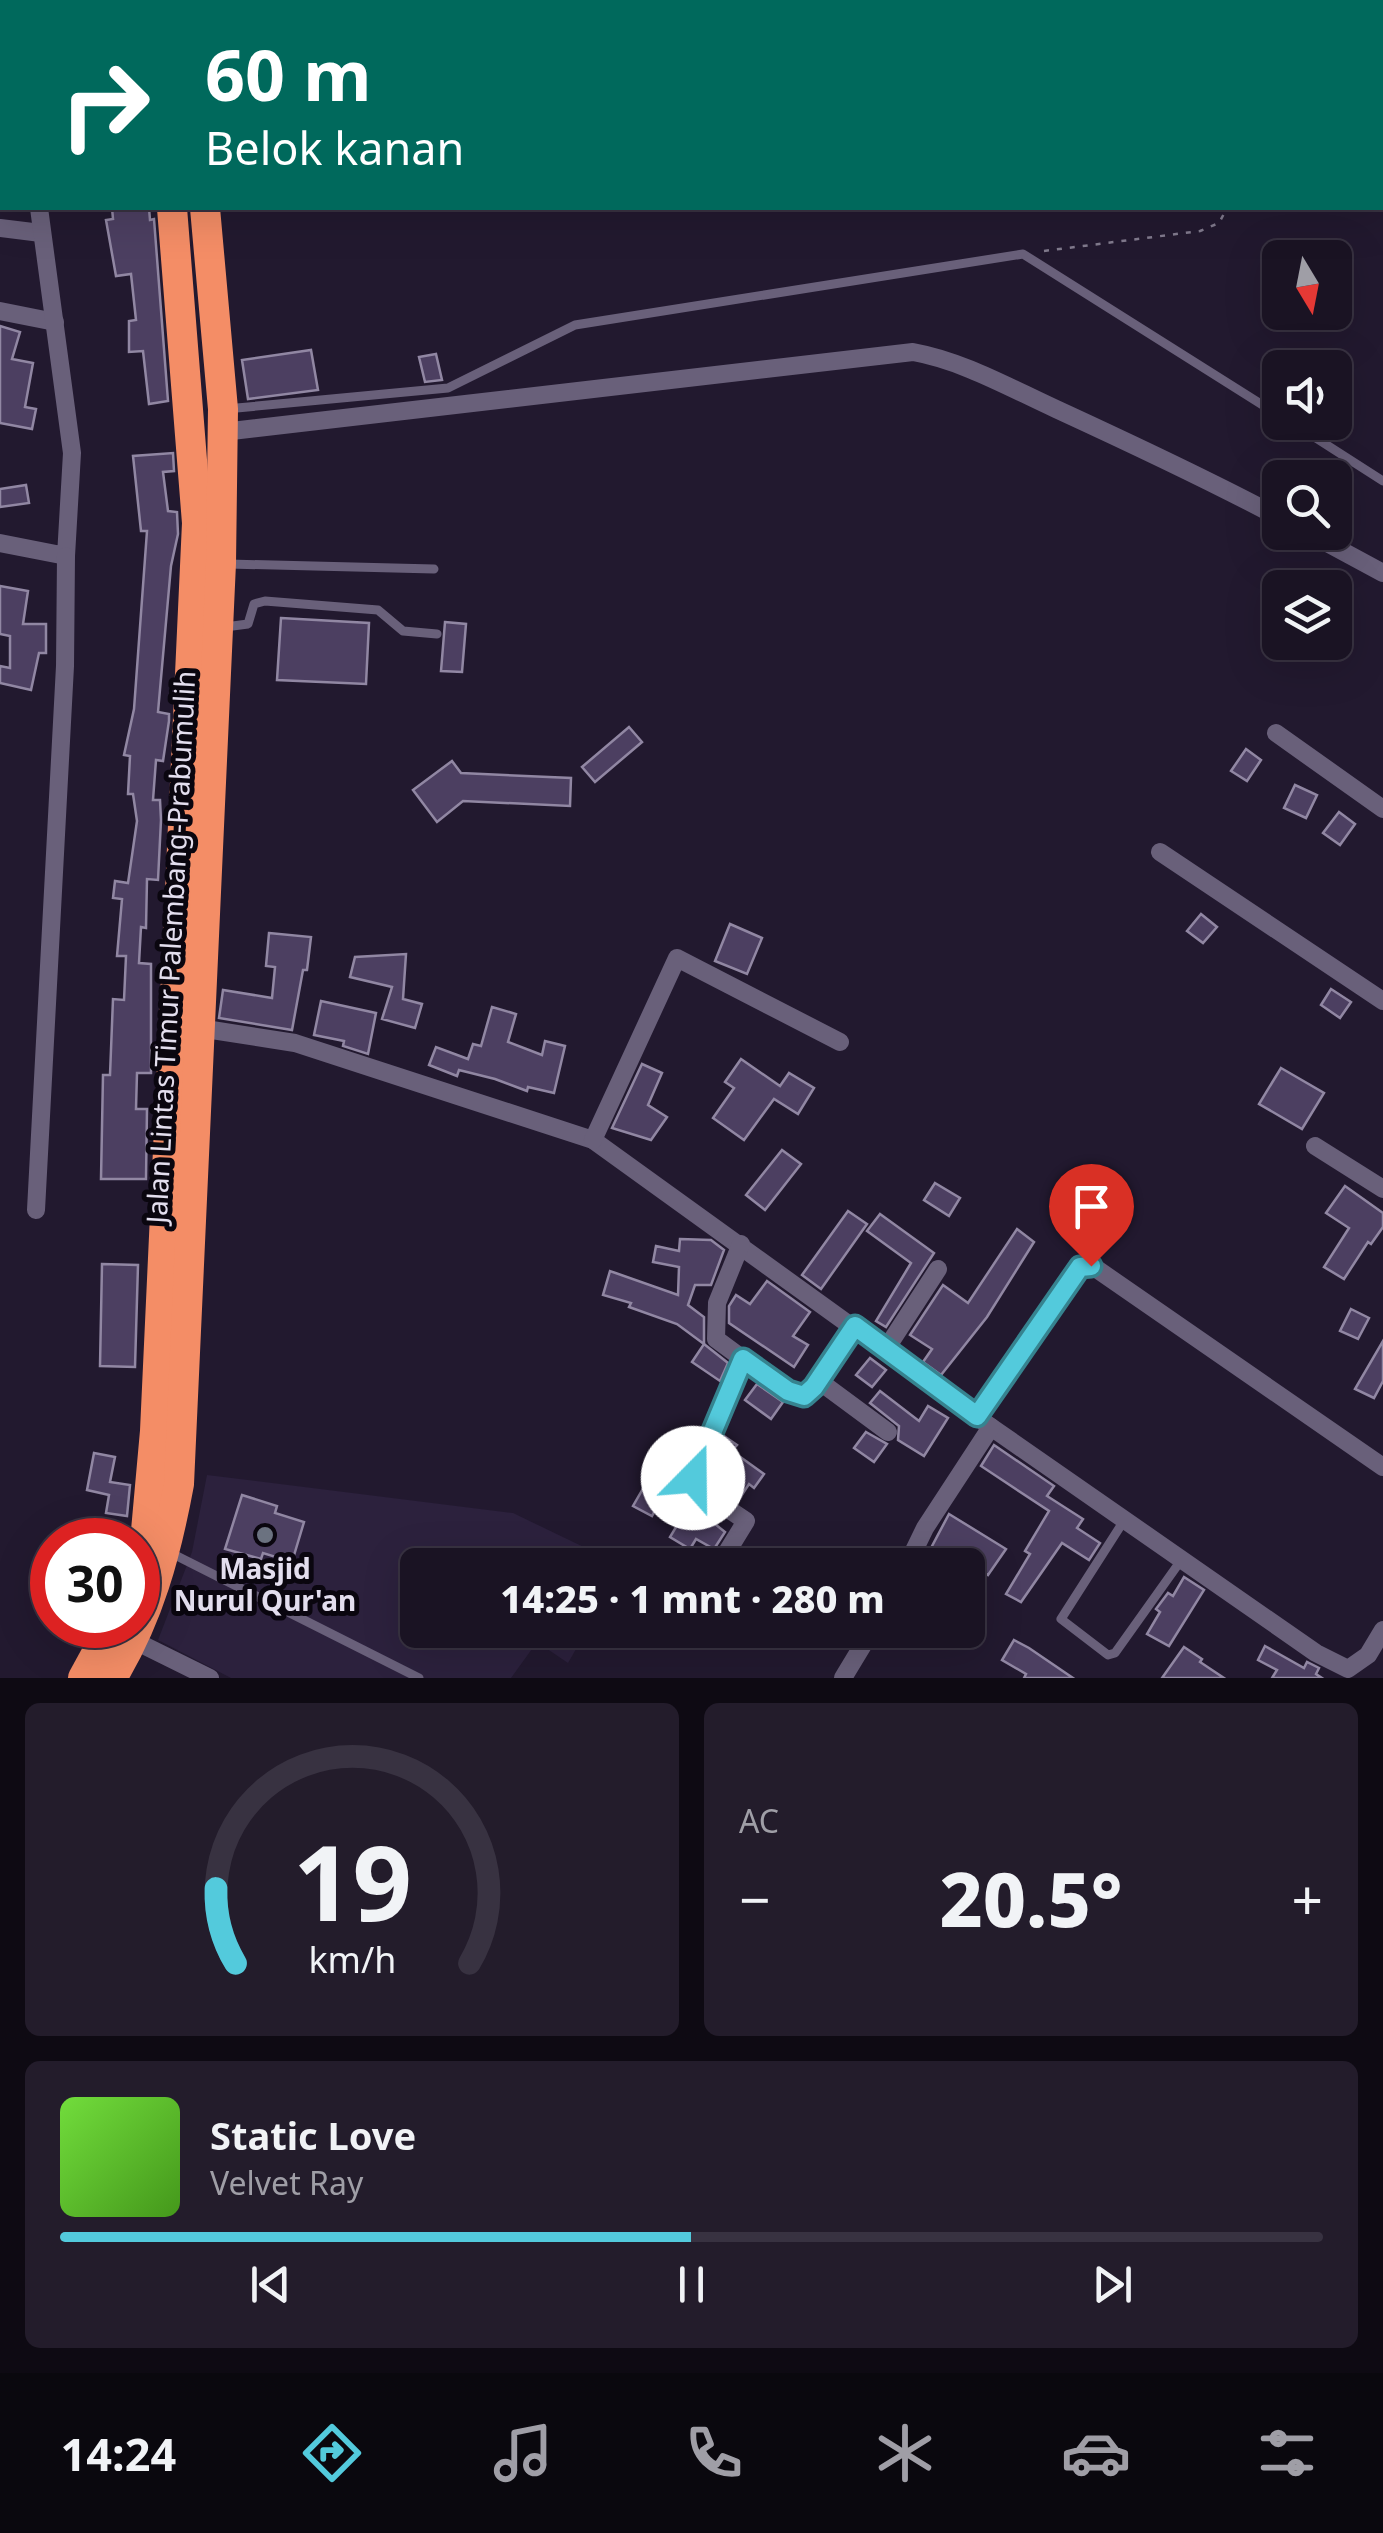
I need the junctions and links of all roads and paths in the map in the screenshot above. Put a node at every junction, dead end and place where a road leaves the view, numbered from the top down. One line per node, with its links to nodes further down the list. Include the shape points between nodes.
1 (39, 210): 6 (street)
2 (172, 210): 42 (highway, Jalan Lintas Timur Palembang-Prabumulih, via 197,524)
3 (205, 210): 11 (highway, Jalan Lintas Timur Palembang-Prabumulih)
4 (1226, 210): 7 (path, via 1212,228 1178,236)
5 (0, 228): 6 (street)
6 (41, 233): 9 (street)
7 (1022, 254): 10 (lane); 11 (lane, via 575,325 448,388)
8 (0, 310): 9 (street)
9 (55, 322): 17 (street, via 72,453)
10 (1262, 405)
11 (223, 421): 14 (street, via 912,352 988,377); 18 (highway, Jalan Lintas Timur Palembang-Prabumulih)
12 (1320, 440): 13 (lane)
13 (1383, 480)
14 (1262, 508)
15 (0, 544): 17 (street)
16 (1341, 550): 20 (street)
17 (66, 556): 32 (street)
18 (221, 564): 19 (lane); 21 (highway, Jalan Lintas Timur Palembang-Prabumulih)
19 (434, 570)
20 (1383, 573)
21 (218, 627): 22 (lane, via 248,624 254,604 265,600 378,610 403,631); 27 (highway, Jalan Lintas Timur Palembang-Prabumulih)
22 (436, 634)
23 (1276, 733): 24 (street)
24 (1383, 809)
25 (1160, 852): 26 (street)
26 (1383, 1001)
27 (198, 1028): 29 (street, via 295,1043); 46 (highway, Jalan Lintas Timur Palembang-Prabumulih, via 178,1484)
28 (840, 1042): 29 (street, via 677,958)
29 (593, 1140): 33 (street)
30 (1315, 1146): 31 (street)
31 (1383, 1189)
32 (36, 1210)
33 (741, 1244): 35 (street); 37 (street, via 717,1303 716,1339)
34 (938, 1269): 36 (street)
35 (855, 1326): 36 (street); 38 (street)
36 (886, 1348): 39 (street)
37 (743, 1359): 38 (street, via 796,1396); 44 (street, via 693,1478 697,1488 746,1521)
38 (819, 1381): 40 (street)
39 (984, 1422): 41 (street, via 1080,1267 1091,1266); 43 (street); 45 (street)
40 (888, 1432)
41 (1383, 1467)
42 (148, 1518)
43 (1124, 1518): 47 (street); 47 (lane, via 1061,1620 1108,1655 1116,1653)
44 (729, 1548)
45 (913, 1548)
46 (167, 1550): 48 (highway, Jalan Lintas Timur Palembang-Prabumulih); 58 (lane)
47 (1182, 1558): 54 (street)
48 (160, 1564)
49 (1383, 1630): 54 (street, via 1368,1656)
50 (111, 1648): 55 (highway, Jalan Lintas Timur Palembang-Prabumulih)
51 (120, 1648): 56 (highway, Jalan Lintas Timur Palembang-Prabumulih)
52 (153, 1648): 57 (street)
53 (861, 1648): 59 (street)
54 (1345, 1673)
55 (84, 1678)
56 (112, 1678)
57 (210, 1678)
58 (419, 1678)
59 (843, 1678)

